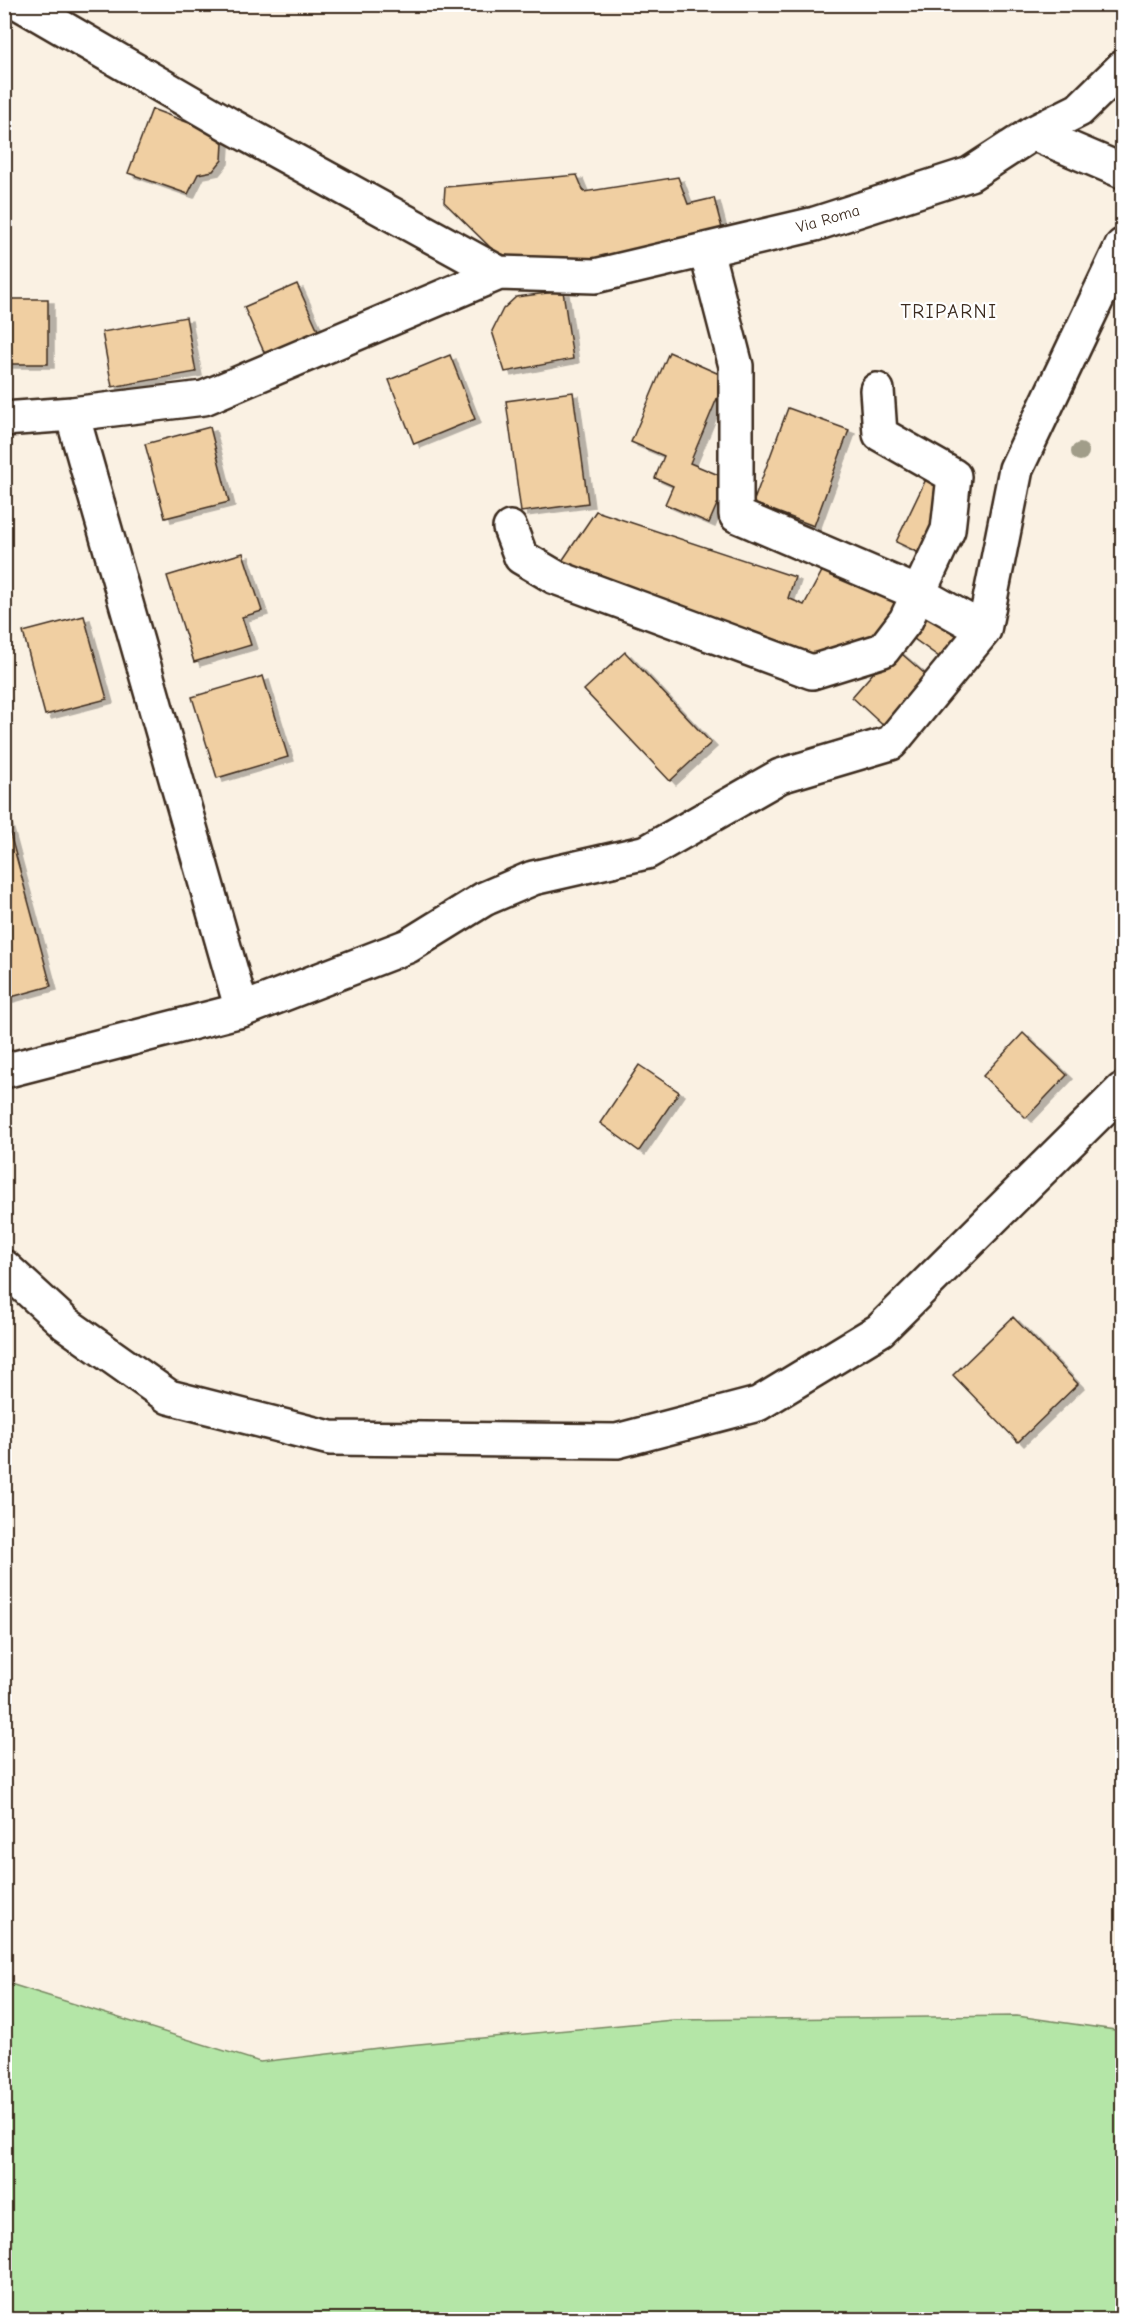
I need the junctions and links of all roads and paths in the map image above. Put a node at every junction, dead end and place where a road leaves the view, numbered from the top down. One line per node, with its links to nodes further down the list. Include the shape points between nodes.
1 (21, 4): 7 (street, via 233,127)
2 (1122, 68): 3 (street, Via Roma, via 1079,110)
3 (1033, 133): 4 (street); 6 (street, Via Roma, via 970,174 814,224)
4 (1122, 171)
5 (1122, 246): 13 (street, via 1016,469)
6 (706, 250): 7 (street, Via Roma, via 595,276); 12 (street, via 736,366 736,515)
7 (499, 273): 9 (street, via 204,398)
8 (877, 390): 12 (street, via 880,434 954,476 948,530)
9 (72, 414): 10 (street); 14 (street)
10 (4, 419)
11 (510, 528): 12 (street, via 521,557 555,577 812,672 883,650)
12 (920, 594): 13 (street)
13 (984, 630): 14 (street, via 891,742 780,776 647,852 533,878 484,899 408,946)
14 (242, 1010): 15 (street)
15 (4, 1071)
16 (1122, 1090): 17 (street, via 880,1330 758,1404 617,1441 330,1438 169,1397 66,1324)
17 (4, 1267)

